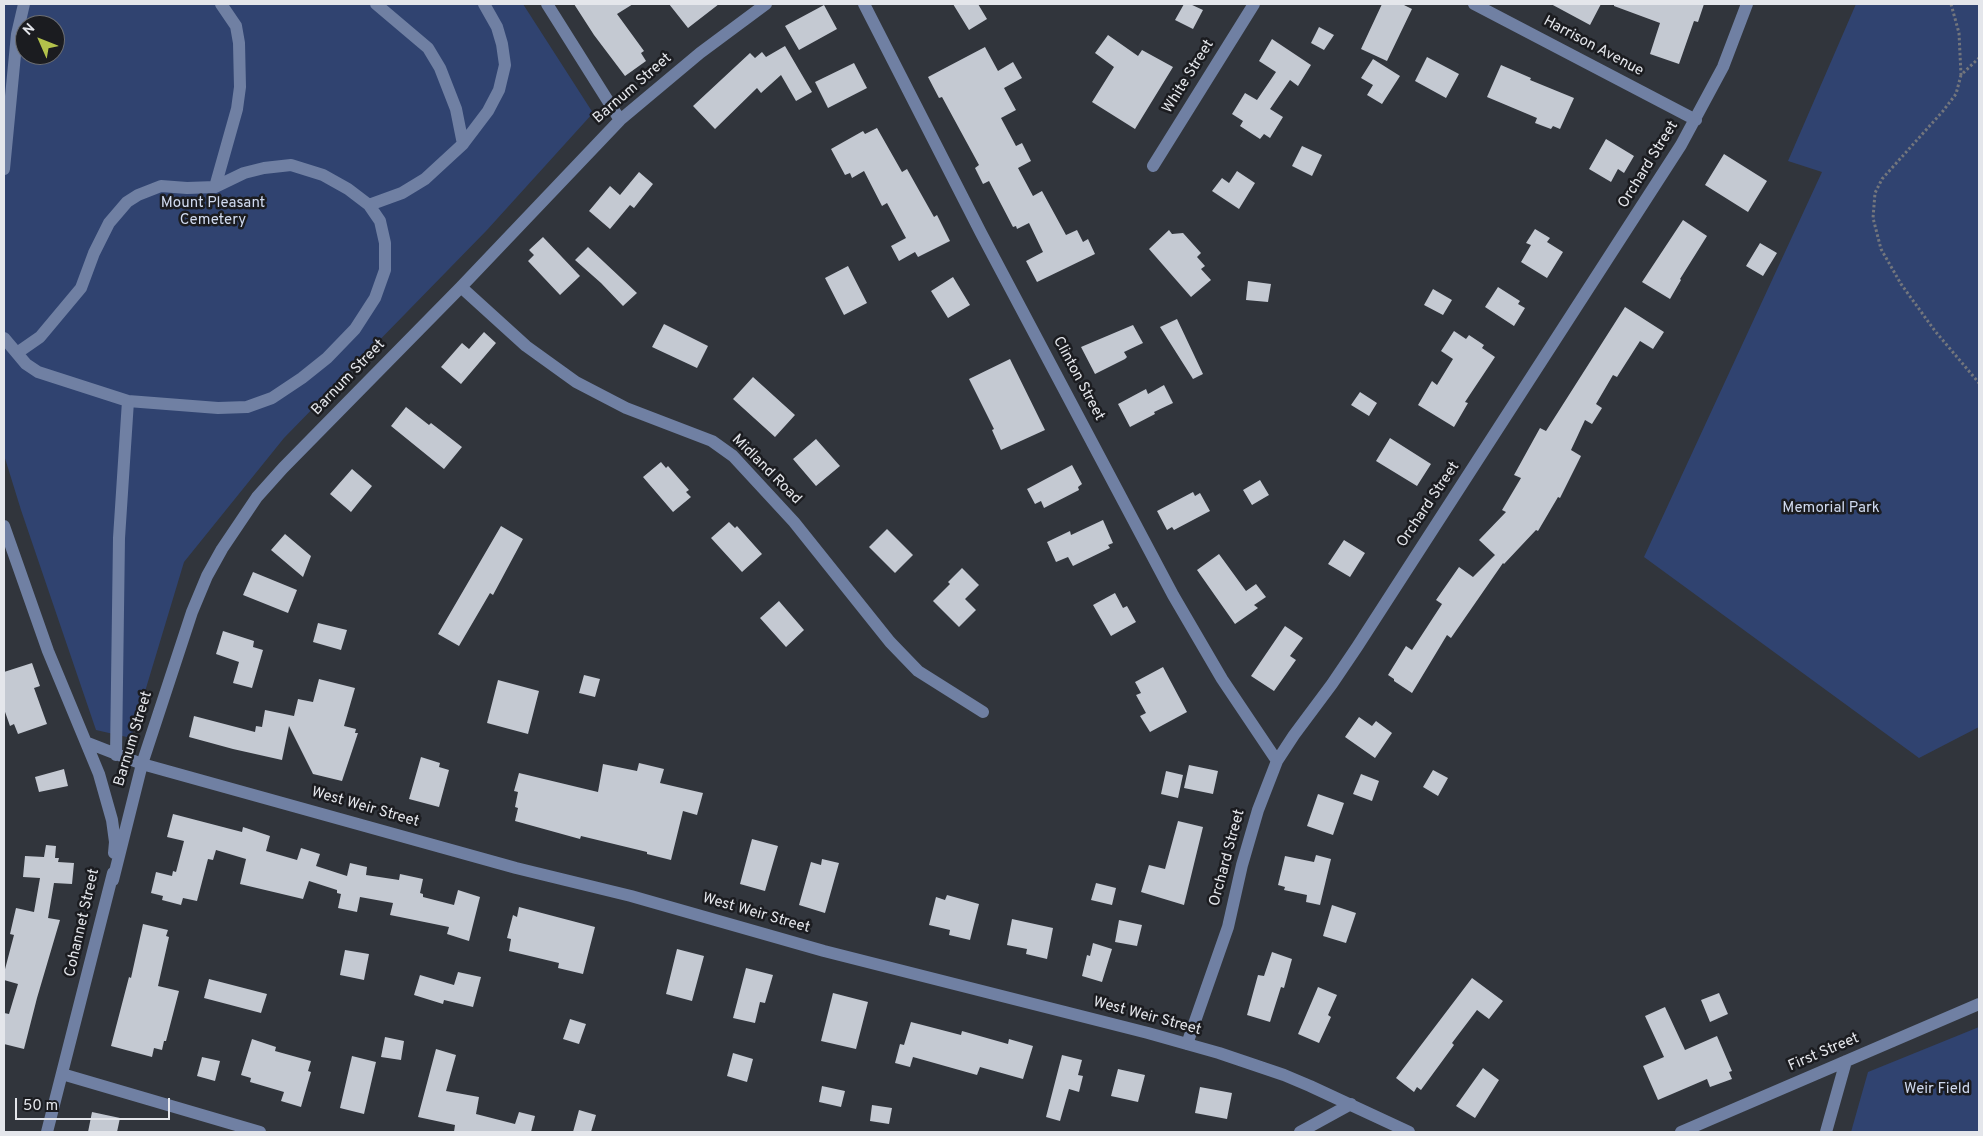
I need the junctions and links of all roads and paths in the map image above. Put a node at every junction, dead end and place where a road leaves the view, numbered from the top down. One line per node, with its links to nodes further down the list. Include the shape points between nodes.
1 (24, 4): 18 (street, via 17,34)
2 (220, 4): 19 (street, via 236,26 240,87 237,110)
3 (376, 4): 16 (street, via 428,48 440,68 456,109)
4 (484, 4): 16 (street, via 497,27 505,65 492,104)
5 (547, 4): 14 (street)
6 (766, 4): 14 (street, Barnum Street, via 700,53)
7 (864, 4): 30 (street, Clinton Street, via 1173,595 1222,679)
8 (1254, 4): 17 (street, White Street)
9 (1474, 4): 15 (street, Harrison Avenue)
10 (1747, 4): 15 (street, Orchard Street, via 1723,67)
11 (1952, 4): 13 (path, via 1959,33)
12 (1979, 58): 13 (path)
13 (1961, 75): 24 (path, via 1956,94 1882,179 1875,193 1873,218 1881,249 1901,284)
14 (620, 120): 21 (street, Barnum Street)
15 (1696, 120): 30 (street, Orchard Street, via 1486,449 1332,684)
16 (463, 144): 20 (street, via 425,179 402,193)
17 (1153, 166)
18 (4, 169)
19 (215, 187): 20 (street, via 250,171 291,165 323,175); 23 (street, via 161,186 138,194 127,202 109,223 81,288 40,337)
20 (369, 205): 25 (street, via 380,221 385,243 385,270 375,298 355,329 327,358 272,398 247,408)
21 (461, 287): 27 (street, Midland Road, via 526,346 576,382 626,408 712,441 733,456 794,522 890,642 918,671); 31 (street, Barnum Street, via 283,468 239,522 207,576 192,612)
22 (4, 338): 23 (street)
23 (17, 353): 25 (street, via 38,372)
24 (1979, 383)
25 (128, 400): 29 (street, via 119,538)
26 (4, 526): 28 (street, Cohannet Street, via 48,650)
27 (983, 712)
28 (88, 743): 29 (street, West Weir Street); 32 (street, Cohannet Street, via 112,820 115,842)
29 (116, 755): 31 (street, West Weir Street)
30 (1277, 761): 34 (street, Orchard Street, via 1258,810 1228,927)
31 (142, 764): 32 (street, Barnum Street); 34 (street, West Weir Street, via 840,955)
32 (113, 880): 36 (street, Cohannet Street)
33 (1979, 1004): 35 (street, First Street)
34 (1187, 1044): 37 (street, West Weir Street, via 1284,1075)
35 (1846, 1061): 42 (street, First Street); 43 (street)
36 (62, 1074): 38 (street, Cohannet Street); 39 (street)
37 (1351, 1104): 40 (street); 41 (street, West Weir Street)
38 (47, 1132)
39 (260, 1132)
40 (1300, 1132)
41 (1409, 1132)
42 (1681, 1132)
43 (1826, 1132)

